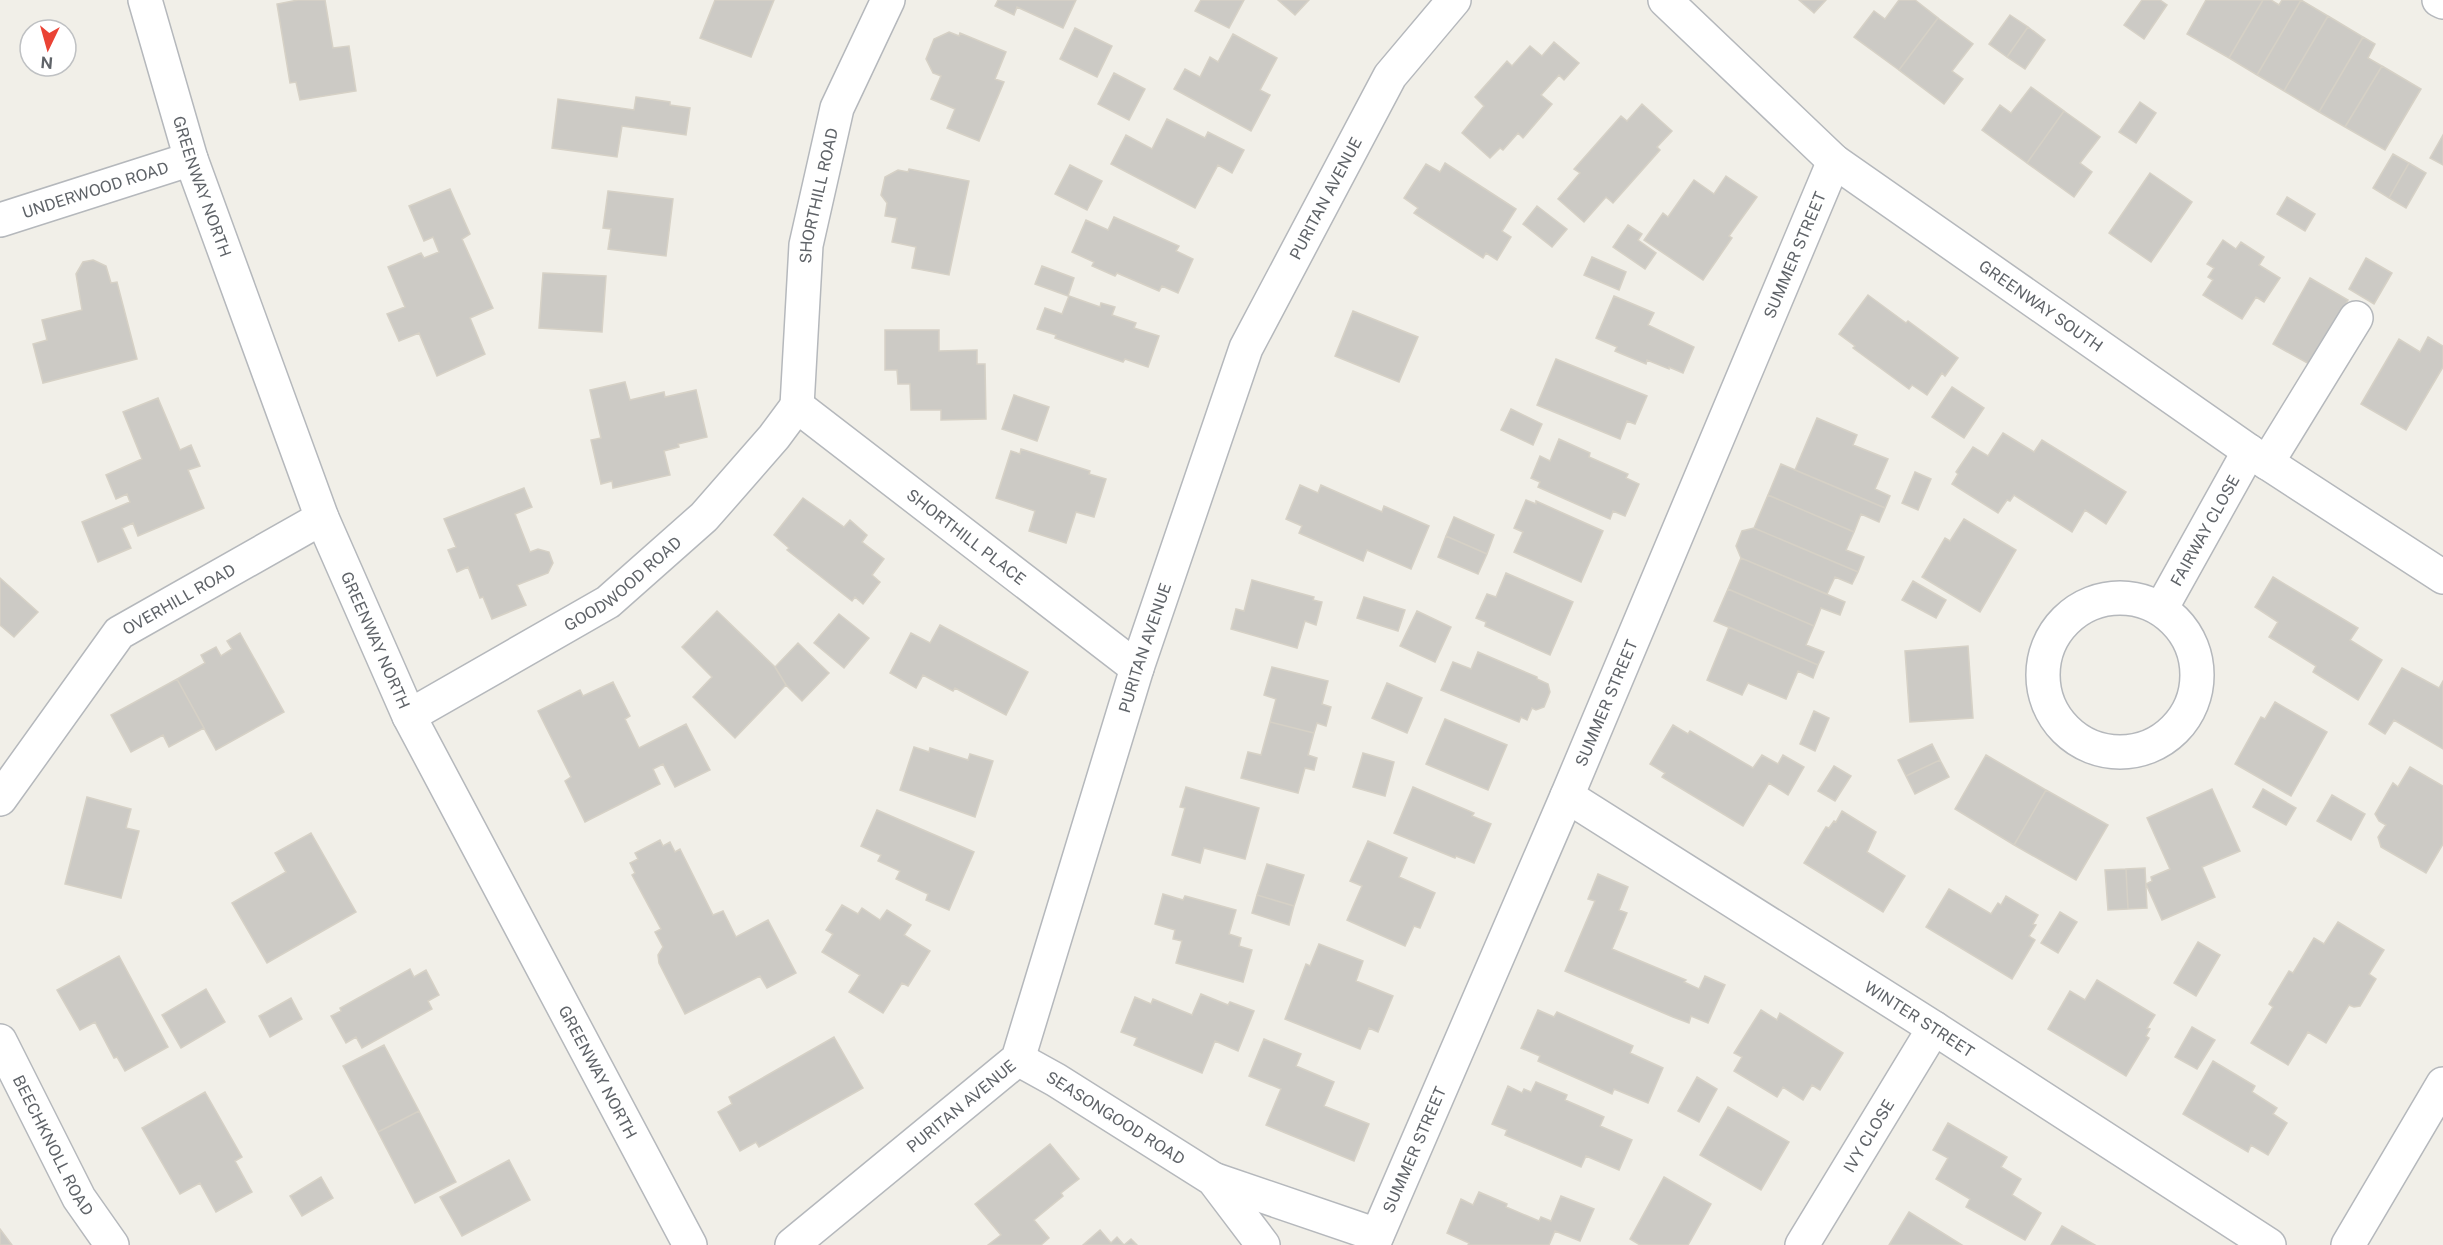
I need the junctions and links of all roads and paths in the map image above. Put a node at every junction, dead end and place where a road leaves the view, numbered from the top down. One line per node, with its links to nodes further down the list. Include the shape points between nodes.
1 (145, 0): 7 (street, GREENWAY NORTH)
2 (888, 0): 11 (street, SHORTHILL ROAD, via 834,119 806,245)
3 (1454, 0): 16 (street, PURITAN AVENUE, via 1390,76 1246,348)
4 (1665, 0): 8 (street, GREENWAY SOUTH)
5 (2439, 0): 6 (street)
6 (2443, 2)
7 (191, 159): 9 (street, UNDERWOOD ROAD); 13 (street, GREENWAY NORTH)
8 (1834, 161): 12 (street, GREENWAY SOUTH); 18 (street, SUMMER STREET)
9 (0, 220)
10 (2356, 318): 12 (street, FAIRWAY CLOSE)
11 (797, 406): 16 (street, SHORTHILL PLACE); 17 (street, GOODWOOD ROAD, via 704,517 608,602)
12 (2258, 457): 14 (street, GREENWAY SOUTH); 15 (street, FAIRWAY CLOSE)
13 (322, 518): 17 (street, GREENWAY NORTH); 19 (street, OVERHILL ROAD, via 119,633)
14 (2443, 577)
15 (2162, 609): 15 (street, via 2132,598 2104,598 2082,607 2062,622 2049,643 2043,666 2044,690 2053,714 2068,732 2088,746 2112,752 2137,751 2162,740 2182,722 2195,699 2198,672 2193,646 2179,622)
16 (1137, 668): 22 (street, PURITAN AVENUE)
17 (409, 716): 27 (street, GREENWAY NORTH)
18 (1567, 796): 20 (street, WINTER STREET); 25 (street, SUMMER STREET)
19 (0, 799)
20 (1934, 1028): 30 (street, IVY CLOSE); 31 (street, WINTER STREET)
21 (0, 1041): 26 (street, BEECHKNOLL ROAD, via 79,1198)
22 (1018, 1059): 24 (street, SEASONGOOD ROAD); 28 (street, PURITAN AVENUE)
23 (2443, 1084): 32 (street)
24 (1213, 1179): 25 (street, SEASONGOOD ROAD); 29 (street, SEASONGOOD ROAD)
25 (1375, 1240)
26 (112, 1245)
27 (690, 1245)
28 (792, 1245)
29 (1263, 1245)
30 (1803, 1245)
31 (2269, 1245)
32 (2348, 1245)

